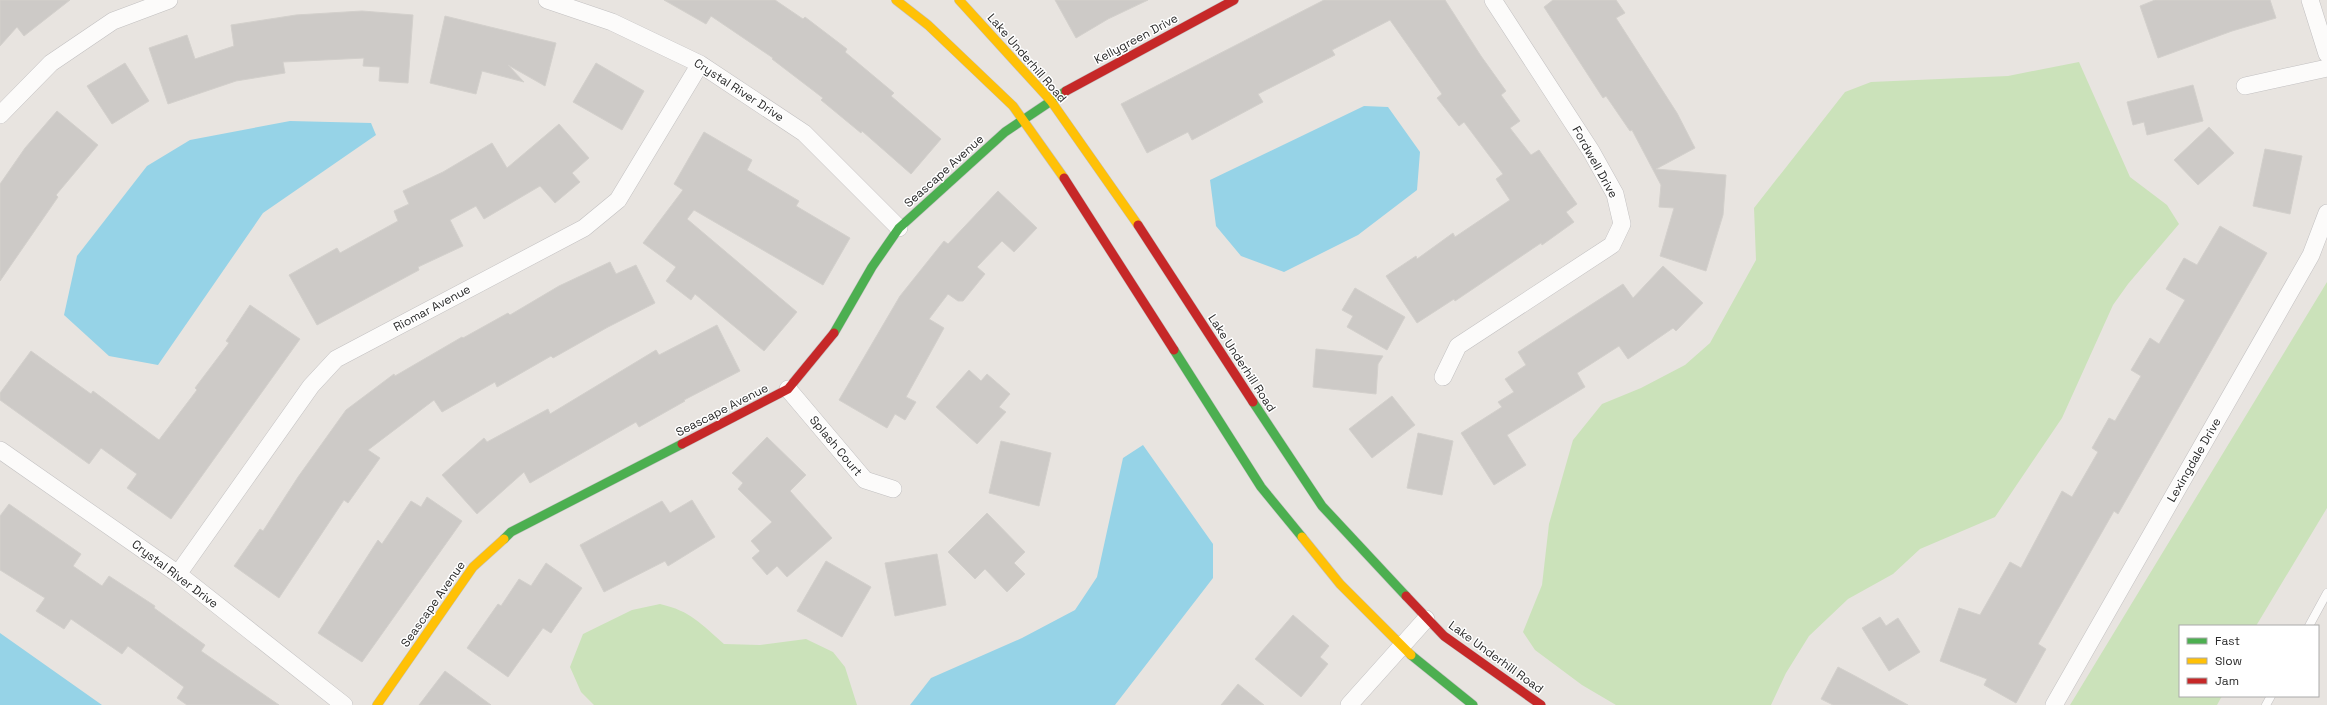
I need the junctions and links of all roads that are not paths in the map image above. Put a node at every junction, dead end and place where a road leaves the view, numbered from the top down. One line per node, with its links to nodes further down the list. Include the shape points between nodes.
1 (169, 0): 13 (street, via 113,21 51,63)
2 (547, 0): 9 (street, Crystal River Drive, via 612,22)
3 (896, 0): 14 (street, via 934,31 1013,106)
4 (959, 0): 12 (street, Lake Underhill Road)
5 (1234, 0): 12 (street, Kellygreen Drive)
6 (1493, 0): 17 (street, Fordwell Drive, via 1591,151 1615,194 1622,224 1612,245 1458,346)
7 (2310, 0): 8 (street)
8 (2327, 54)
9 (700, 64): 16 (street, Crystal River Drive, via 804,133); 21 (street, Riomar Avenue, via 618,200 584,228 336,359 311,386)
10 (2327, 68): 11 (street)
11 (2245, 86)
12 (1051, 101): 14 (street, Seascape Avenue); 23 (street, Lake Underhill Road, via 1136,221 1322,506)
13 (0, 115)
14 (1023, 120): 16 (street, Seascape Avenue, via 1005,132); 25 (street, via 1113,255 1261,488 1340,584)
15 (2327, 213): 31 (street, Lexingdale Drive, via 2311,255)
16 (899, 228): 18 (street, Seascape Avenue, via 872,267 831,338)
17 (1443, 377)
18 (788, 389): 20 (street, Splash Court, via 865,480); 27 (street, Seascape Avenue, via 511,532 473,567)
19 (0, 450): 21 (street, Crystal River Drive)
20 (893, 489)
21 (178, 574): 26 (street, Crystal River Drive)
22 (2327, 593): 24 (lane)
23 (1426, 619): 25 (street); 30 (street, Lake Underhill Road, via 1444,636)
24 (2310, 625)
25 (1401, 646): 28 (street); 29 (street)
26 (344, 705)
27 (377, 705)
28 (1349, 705)
29 (1473, 705)
30 (1541, 705)
31 (2054, 705)

